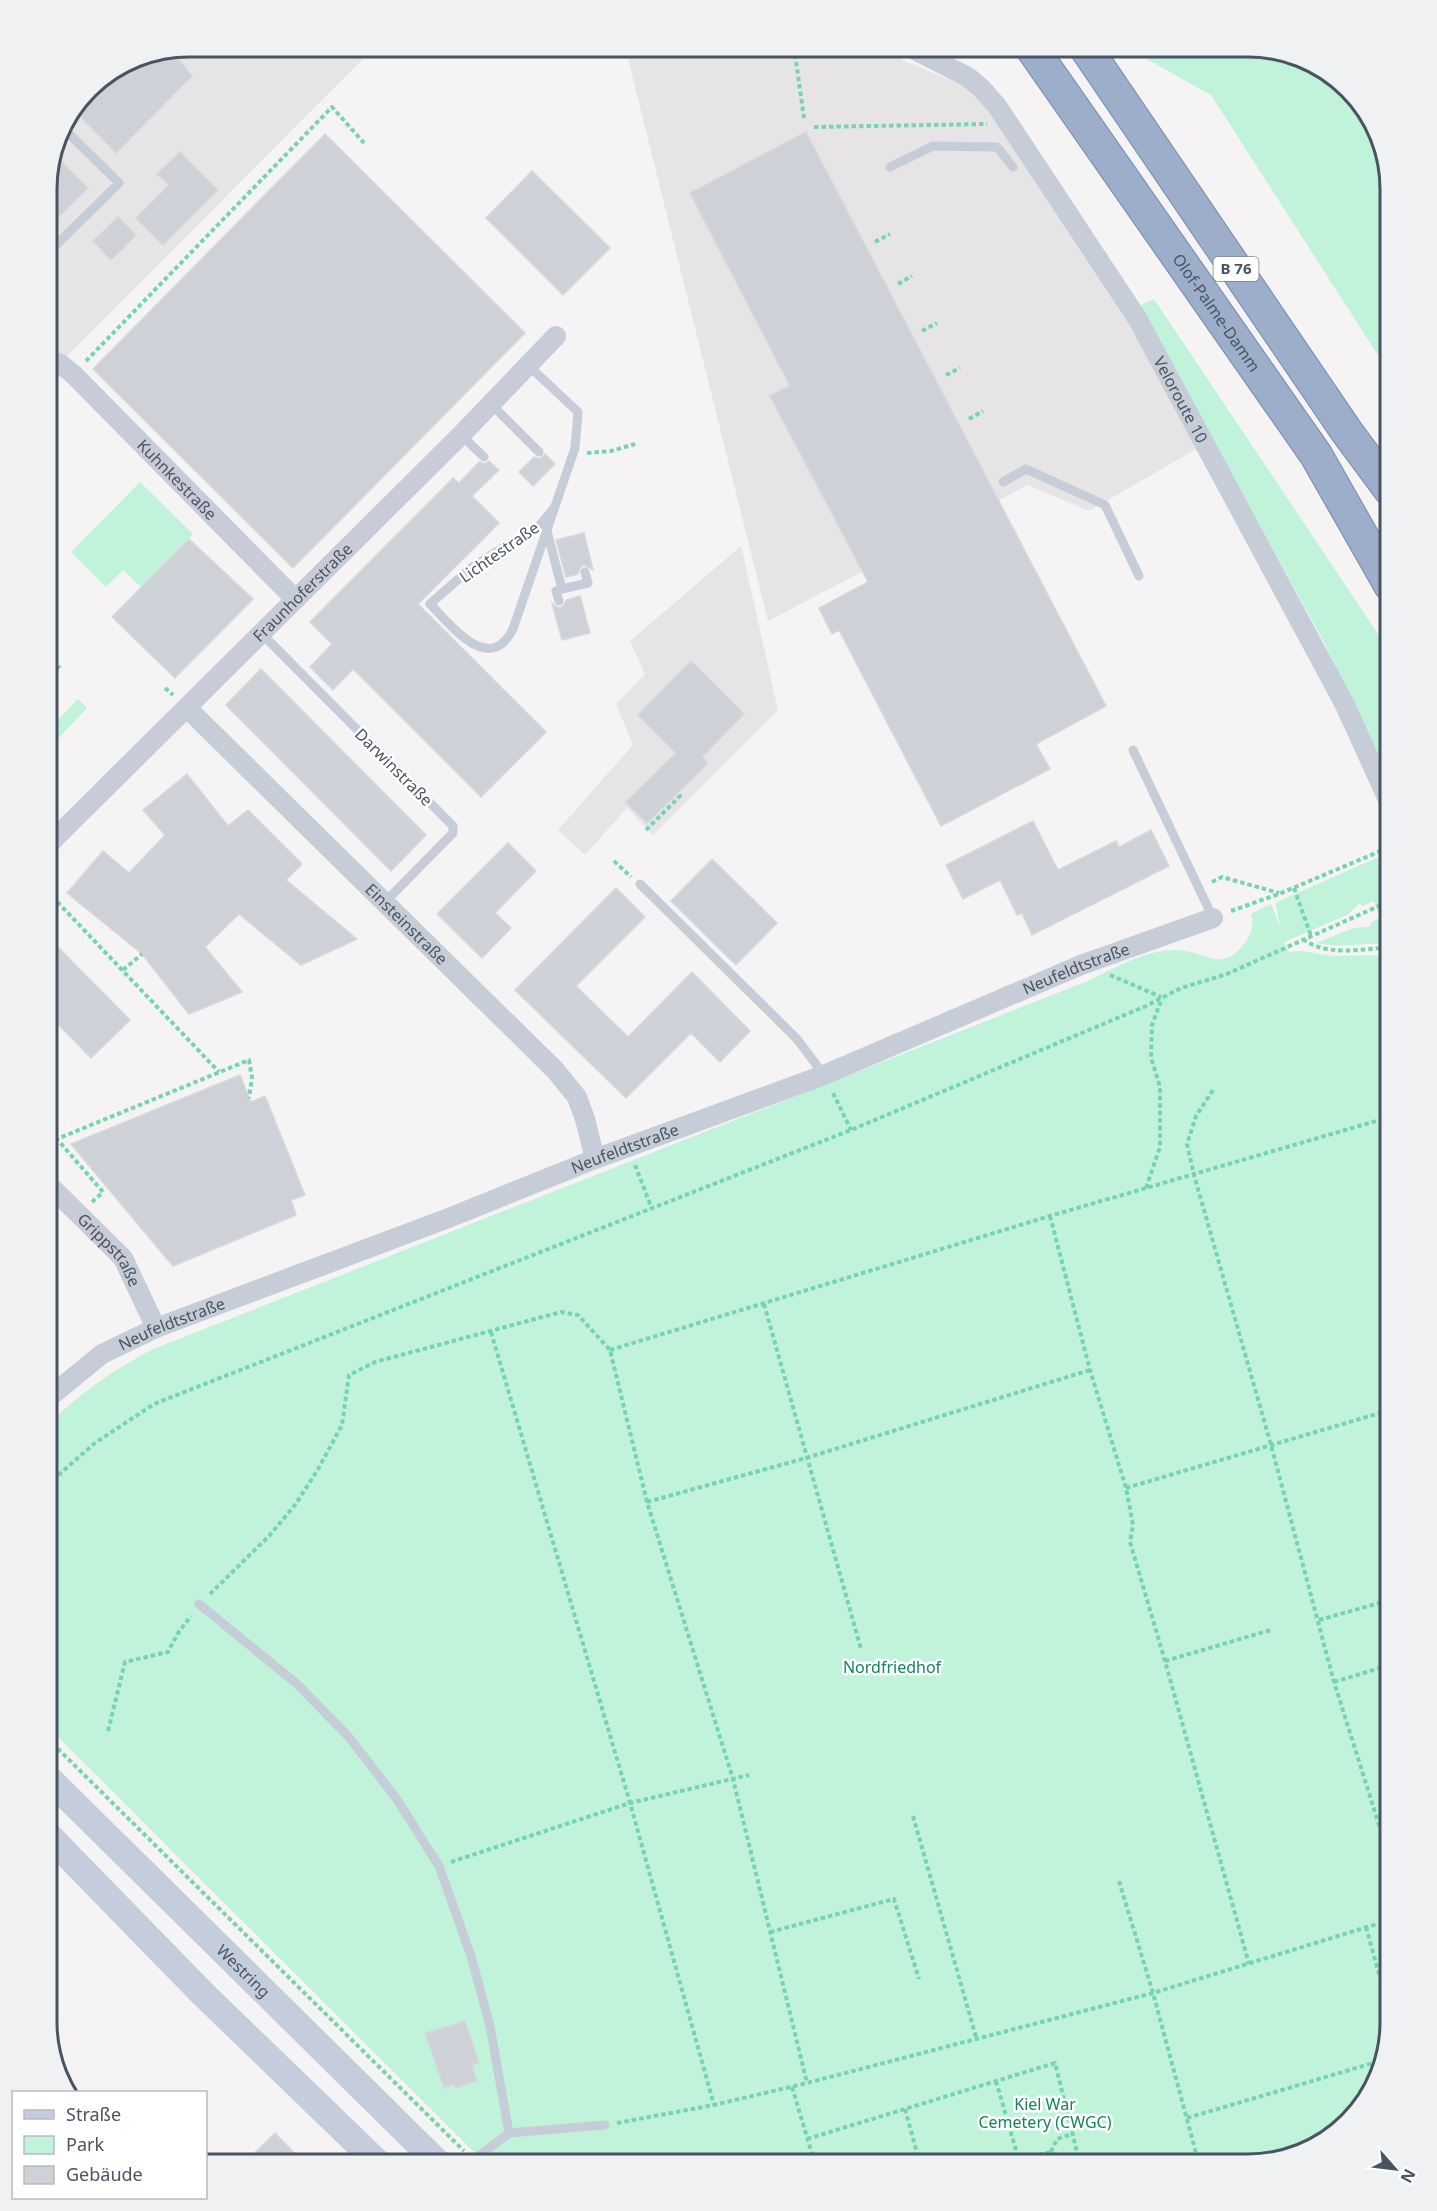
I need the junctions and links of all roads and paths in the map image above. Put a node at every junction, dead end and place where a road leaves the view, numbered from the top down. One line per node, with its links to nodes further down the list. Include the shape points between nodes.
1 (795, 57): 5 (path)
2 (929, 57): 6 (street, Veloroute 10, via 975,82)
3 (1038, 57): 31 (highway, Olof-Palme-Damm / B 76)
4 (1092, 57): 33 (highway, B 76)
5 (804, 117)
6 (1008, 121): 7 (path); 51 (street, Veloroute 10, via 1137,318 1345,705)
7 (814, 127)
8 (69, 134): 14 (lane, via 119,183)
9 (364, 143): 20 (path, via 332,107)
10 (890, 167): 11 (lane, via 933,146 997,147)
11 (1013, 167)
12 (890, 234): 13 (path)
13 (875, 242)
14 (57, 244)
15 (912, 276): 16 (path)
16 (898, 284)
17 (937, 323): 18 (path)
18 (922, 331)
19 (556, 336): 21 (street, Fraunhoferstraße)
20 (60, 363): 44 (street, Kuhnkestraße)
21 (529, 366): 24 (street, Fraunhoferstraße); 29 (lane, Lichtestraße, via 578,412)
22 (960, 368): 23 (path)
23 (946, 375)
24 (491, 405): 27 (street, Fraunhoferstraße); 30 (lane)
25 (983, 411): 26 (path)
26 (969, 419)
27 (461, 435): 32 (lane); 44 (street, Fraunhoferstraße)
28 (635, 444): 29 (path, via 589,454)
29 (575, 448): 35 (lane, Lichtestraße)
30 (539, 452)
31 (1316, 455): 37 (highway); 38 (highway, Olof-Palme-Damm / B 76)
32 (483, 457)
33 (1380, 477)
34 (1003, 482): 41 (lane, via 1026,469 1105,505)
35 (555, 507): 36 (lane, Lichtestraße); 36 (lane, Lichtestraße, via 540,525 472,567 430,604 477,647 498,646 508,640)
36 (547, 531): 42 (lane)
37 (1380, 539)
38 (1380, 567)
39 (585, 572): 42 (lane, via 588,583)
40 (573, 575): 42 (lane)
41 (1139, 576)
42 (569, 587): 43 (lane); 45 (lane, via 556,591)
43 (572, 598)
44 (294, 599): 46 (street, Fraunhoferstraße)
45 (559, 601)
46 (262, 634): 49 (street, Fraunhoferstraße); 62 (lane, Darwinstraße, via 453,826 453,833)
47 (57, 665): 48 (path)
48 (60, 668)
49 (187, 708): 54 (street, Fraunhoferstraße); 62 (street, Einsteinstraße)
50 (1133, 750): 58 (lane)
51 (1380, 782)
52 (677, 793): 53 (path, via 680,796)
53 (646, 830)
54 (57, 836)
55 (1380, 851): 59 (path)
56 (614, 861): 57 (path)
57 (640, 884): 73 (lane, via 797,1039)
58 (1199, 887): 60 (path, via 1222,877); 64 (lane)
59 (1294, 888): 60 (path); 65 (path)
60 (1280, 894): 64 (path)
61 (57, 901): 70 (path)
62 (385, 903): 79 (street, Einsteinstraße, via 555,1070 577,1097)
63 (1380, 906): 65 (path)
64 (1213, 918): 69 (street, Neufeldtstraße)
65 (1311, 936): 66 (path)
66 (1303, 939): 67 (path, via 1310,945 1331,949); 71 (path, via 1227,974)
67 (1380, 947)
68 (142, 954): 70 (path)
69 (1085, 964): 71 (path); 73 (street, Neufeldtstraße)
70 (123, 970): 72 (path)
71 (1162, 997): 77 (path); 81 (path, via 1152,1026 1151,1057 1160,1087 1160,1147)
72 (219, 1072): 75 (path, via 249,1060); 84 (path, via 57,1139 103,1192)
73 (824, 1075): 77 (path); 78 (street, Neufeldtstraße)
74 (1213, 1090): 80 (path, via 1196,1116 1187,1144)
75 (249, 1098)
76 (1380, 1120): 80 (path)
77 (851, 1130): 83 (path)
78 (628, 1147): 79 (street, Neufeldtstraße); 83 (path)
79 (595, 1159): 87 (street, Neufeldtstraße)
80 (1194, 1175): 81 (path); 93 (path)
81 (1146, 1188): 85 (path)
82 (57, 1193): 84 (street, Grippstraße)
83 (652, 1209): 95 (path, via 154,1404 95,1443)
84 (78, 1215): 87 (street, Grippstraße, via 123,1258)
85 (1050, 1216): 86 (path); 90 (path)
86 (764, 1304): 89 (path); 94 (path)
87 (156, 1328): 91 (street, Neufeldtstraße, via 102,1354)
88 (491, 1332): 89 (path, via 561,1312 578,1315); 99 (path, via 375,1362 349,1375 342,1425 295,1505); 111 (path)
89 (610, 1350): 97 (path)
90 (1090, 1370): 94 (path); 96 (path)
91 (57, 1390)
92 (1380, 1413): 93 (path)
93 (1271, 1445): 96 (path); 100 (path)
94 (806, 1458): 97 (path); 102 (path)
95 (57, 1476)
96 (1125, 1488): 103 (path, via 1133,1525 1130,1542)
97 (647, 1502): 109 (path)
98 (1380, 1603): 100 (path)
99 (199, 1604): 106 (path, via 168,1653 125,1662); 115 (lane, via 297,1684 348,1736 396,1798)
100 (1318, 1620): 105 (path)
101 (1271, 1630): 103 (path)
102 (861, 1649)
103 (1165, 1661): 120 (path)
104 (1380, 1668): 105 (path)
105 (1334, 1682): 113 (path)
106 (108, 1731)
107 (57, 1749): 139 (path)
108 (749, 1775): 109 (path)
109 (733, 1779): 111 (path); 119 (path)
110 (57, 1788): 138 (main road, Westring)
111 (630, 1803): 115 (path); 129 (path)
112 (913, 1816): 124 (path)
113 (1380, 1822)
114 (57, 1845): 137 (main road)
115 (439, 1866): 133 (lane, via 471,1956 490,2026)
116 (1119, 1881): 123 (path)
117 (1380, 1922): 118 (path)
118 (1366, 1926): 120 (path); 121 (path)
119 (770, 1932): 122 (path, via 894,1899); 127 (path)
120 (1249, 1965): 123 (path)
121 (1380, 1977)
122 (919, 1979)
123 (1153, 1993): 124 (path); 131 (path)
124 (976, 2037): 127 (path)
125 (1373, 2063): 131 (path)
126 (996, 2081): 130 (path); 134 (path, via 1055,2063); 143 (path)
127 (807, 2083): 128 (path)
128 (792, 2087): 129 (path); 135 (path)
129 (714, 2105): 132 (path)
130 (905, 2109): 135 (path); 142 (path)
131 (1187, 2118): 147 (path)
132 (606, 2126): 133 (lane)
133 (509, 2133): 140 (lane)
134 (1072, 2134): 136 (path, via 1057,2139); 146 (path)
135 (807, 2139): 141 (path)
136 (1051, 2152): 144 (path); 145 (path)
137 (369, 2154)
138 (429, 2154)
139 (463, 2154)
140 (481, 2154)
141 (811, 2154)
142 (917, 2154)
143 (1017, 2154)
144 (1045, 2154)
145 (1054, 2154)
146 (1077, 2154)
147 (1196, 2154)

